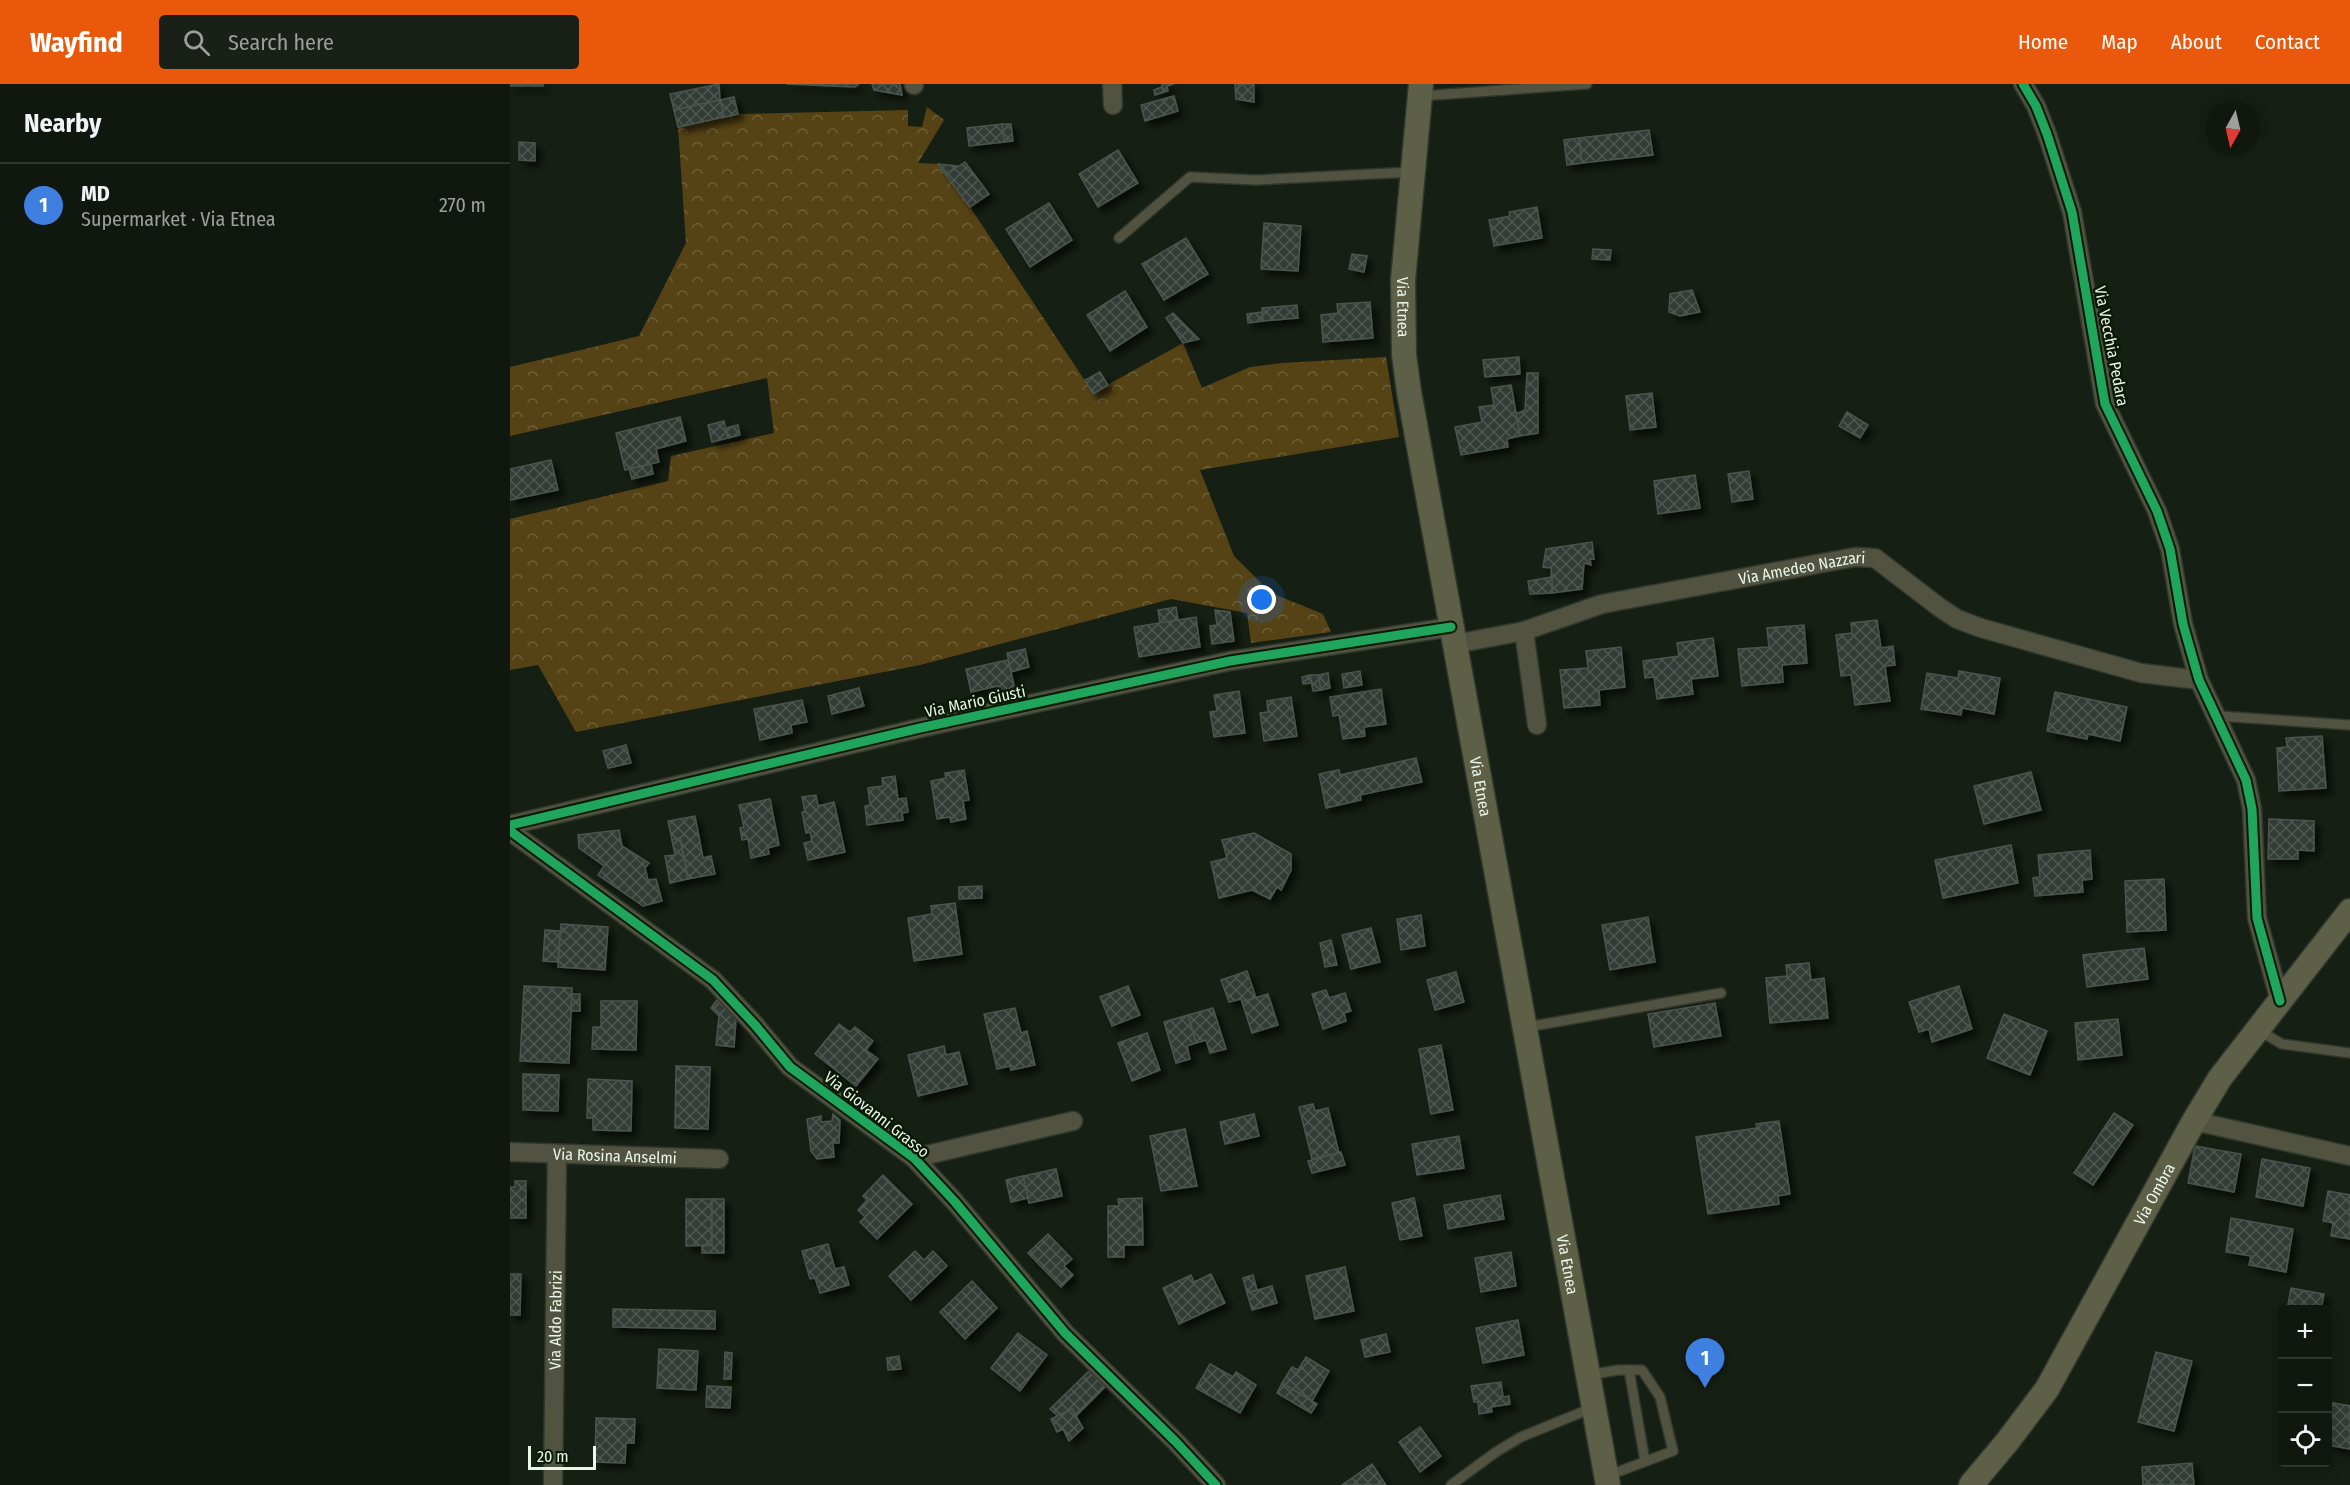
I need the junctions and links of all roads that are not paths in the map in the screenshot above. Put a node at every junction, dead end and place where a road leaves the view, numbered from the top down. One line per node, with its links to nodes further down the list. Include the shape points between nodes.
1 (1112, 84): 5 (street)
2 (1587, 84): 4 (lane)
3 (2023, 84): 10 (street, Via Vecchia Pedara, via 2048,134 2072,212 2105,405 2157,511 2170,549 2183,624)
4 (1420, 90): 6 (main road, Via Etnea)
5 (1113, 105)
6 (1412, 172): 7 (lane, via 1256,180 1190,177); 9 (main road, Via Etnea, via 1403,292 1404,356)
7 (1119, 238)
8 (1524, 632): 9 (street, Via Amedeo Nazzari); 10 (street, Via Amedeo Nazzari, via 1602,604 1855,557 1875,558 1957,619 2141,673); 12 (street)
9 (1453, 635): 14 (street, Via Mario Giusti, via 1230,661 920,728); 19 (main road, Via Etnea)
10 (2199, 680): 11 (street, Via Vecchia Pedara)
11 (2218, 716): 13 (lane); 18 (street, Via Vecchia Pedara, via 2246,780 2253,809 2257,918)
12 (1537, 725)
13 (2350, 725)
14 (510, 825)
15 (510, 831): 27 (street, Via Giovanni Grasso, via 712,980 790,1067)
16 (2350, 910): 18 (main road, Via Ombra)
17 (1721, 993): 19 (lane)
18 (2280, 1001): 20 (main road, Via Ombra)
19 (1524, 1028): 30 (main road, Via Etnea)
20 (2258, 1030): 21 (lane, via 2282,1044); 23 (main road, Via Ombra, via 2220,1078)
21 (2350, 1053)
22 (1073, 1121): 27 (street)
23 (2194, 1122): 26 (street); 37 (main road, Via Ombra, via 2047,1389)
24 (510, 1152): 25 (street, Via Rosina Anselmi)
25 (557, 1155): 28 (street, Via Rosina Anselmi); 34 (street, Via Aldo Fabrizi)
26 (2350, 1156)
27 (914, 1158): 35 (street, Via Giovanni Grasso, via 1065,1333)
28 (719, 1159)
29 (1629, 1370): 30 (lane); 32 (lane); 32 (lane, via 1642,1370 1660,1398 1673,1451)
30 (1588, 1375): 31 (main road, Via Etnea)
31 (1594, 1407): 33 (main road, Via Etnea); 36 (lane, via 1521,1437)
32 (1645, 1461): 33 (lane)
33 (1608, 1480)
34 (554, 1485)
35 (1216, 1485)
36 (1451, 1485)
37 (1971, 1485)

